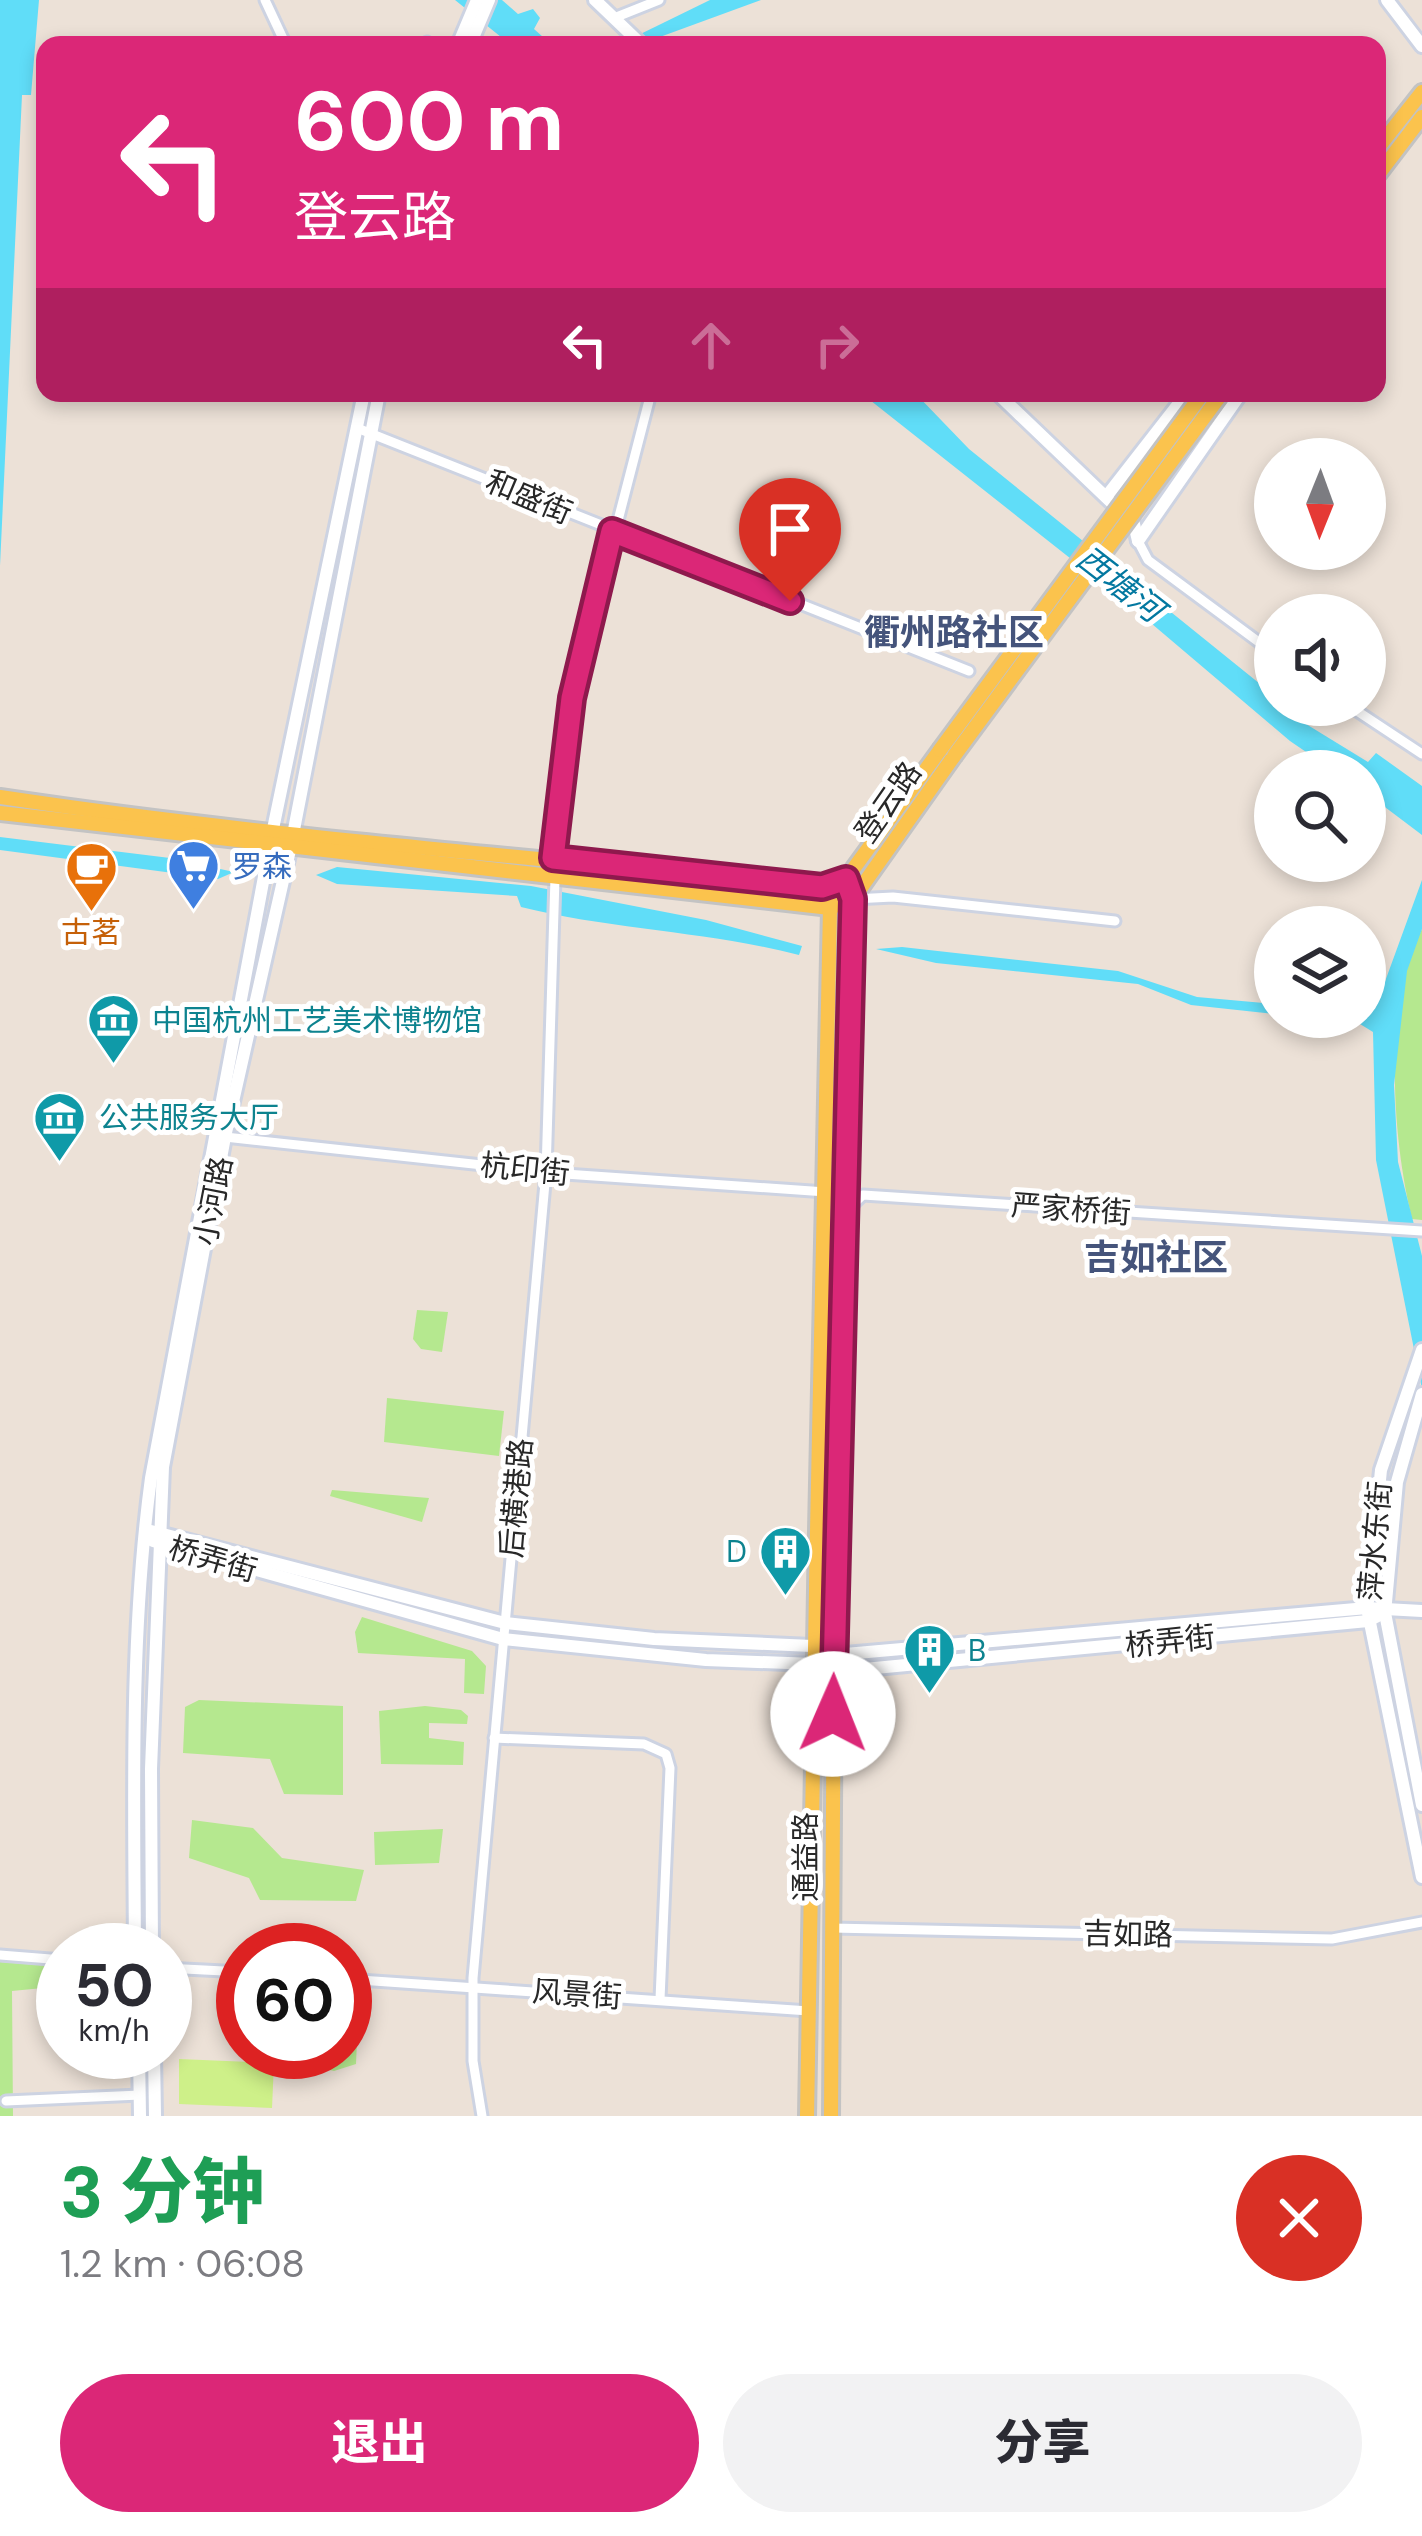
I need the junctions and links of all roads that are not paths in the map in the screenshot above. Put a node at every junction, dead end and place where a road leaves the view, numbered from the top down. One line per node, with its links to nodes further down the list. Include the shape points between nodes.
1 (265, 0): 8 (street)
2 (477, 0): 9 (main road)
3 (489, 0): 10 (main road)
4 (595, 0): 7 (main road)
5 (659, 0): 7 (street)
6 (1387, 0): 12 (main road)
7 (618, 22): 11 (main road)
8 (282, 36)
9 (462, 36)
10 (474, 36)
11 (633, 36)
12 (1422, 46)
13 (1422, 92): 15 (main road)
14 (1422, 117): 16 (main road)
15 (1386, 138)
16 (1386, 164)
17 (362, 402): 25 (main road, 小河路)
18 (378, 402): 26 (main road, 小河路)
19 (648, 402): 28 (street)
20 (1006, 402): 27 (main road)
21 (1180, 402): 27 (main road)
22 (1197, 402): 33 (main road, 登云路, bridge)
23 (1215, 402): 33 (main road, 登云路, bridge)
24 (1235, 402): 29 (main road)
25 (357, 428): 26 (street, 和盛街); 37 (main road, 小河路)
26 (372, 431): 28 (street, 和盛街); 39 (main road, 小河路)
27 (1106, 497): 29 (main road, via 1134,524)
28 (612, 531): 31 (street, 和盛街); 42 (street, via 572,698)
29 (1138, 541): 30 (street, via 1148,560)
30 (1254, 638)
31 (969, 671)
32 (1380, 726): 34 (street)
33 (947, 753): 43 (main road, 登云路); 46 (main road, 登云路)
34 (1422, 754)
35 (0, 797): 38 (main road, 登云路)
36 (0, 813): 38 (main road, 登云路)
37 (273, 829): 38 (main road, 登云路); 39 (main road, 登云路); 40 (main road, 小河路)
38 (171, 830): 40 (main road, 登云路)
39 (293, 831): 41 (main road, 小河路); 42 (main road, 登云路)
40 (270, 847): 41 (main road, 登云路); 58 (main road, 小河路)
41 (290, 850): 44 (main road, 登云路); 49 (main road, 小河路)
42 (553, 858): 45 (main road, 登云路)
43 (846, 879): 45 (main road, 登云路); 46 (main road, 通益路)
44 (554, 886): 47 (main road, 登云路); 50 (street, 后横港路)
45 (822, 887): 47 (main road, 通益路)
46 (853, 899): 47 (main road, 登云路); 48 (street); 51 (main road, 通益路)
47 (830, 908): 52 (main road, 通益路)
48 (1115, 921)
49 (225, 1137): 50 (street, 杭印街); 58 (main road, 小河路)
50 (545, 1172): 52 (street, 杭印街); 62 (street, 后横港路)
51 (848, 1174): 53 (street); 54 (main road, 通益路)
52 (826, 1192): 64 (main road, 通益路)
53 (863, 1195): 54 (street); 55 (street, 严家桥街)
54 (847, 1210): 65 (main road, 通益路)
55 (1422, 1231)
56 (1422, 1350): 61 (main road, 萍水东街, via 1381,1470)
57 (1422, 1394): 60 (main road, 萍水东街, via 1397,1482)
58 (153, 1536): 62 (main road, 桥弄街); 63 (main road, 桥弄街); 72 (main road, 小河路); 73 (main road, 小河路)
59 (1422, 1610): 60 (main road, 桥弄街)
60 (1385, 1612): 61 (main road, 桥弄街); 69 (main road, 萍水东街)
61 (1368, 1615): 65 (main road, 桥弄街); 67 (main road, 桥弄街); 70 (main road, 萍水东街)
62 (505, 1623): 63 (street, 后横港路); 64 (main road, 桥弄街)
63 (503, 1639): 66 (main road, 桥弄街); 68 (street, 后横港路)
64 (812, 1646): 65 (main road, 桥弄街); 66 (main road, 通益路)
65 (834, 1654): 67 (main road, 通益路)
66 (814, 1664): 67 (main road, 桥弄街); 80 (main road, 通益路)
67 (833, 1672): 74 (main road, 通益路)
68 (494, 1738): 78 (street, 后横港路); 79 (street, via 644,1744 666,1754)
69 (1422, 1805)
70 (1422, 1877)
71 (1422, 1922): 74 (street, 吉如路, via 1332,1939)
72 (136, 1923)
73 (152, 1923)
74 (832, 1928): 89 (main road, 通益路)
75 (0, 1955): 76 (street)
76 (36, 1958)
77 (372, 1981): 78 (street, 风景街)
78 (473, 1987): 79 (street, 风景街); 87 (street, 后横港路)
79 (660, 1999): 80 (street, 风景街)
80 (808, 2011): 88 (main road, 通益路)
81 (140, 2079): 83 (main road)
82 (154, 2079): 86 (main road)
83 (140, 2095): 84 (street); 85 (main road)
84 (6, 2101)
85 (140, 2116)
86 (155, 2116)
87 (482, 2116)
88 (807, 2116)
89 (831, 2116)

